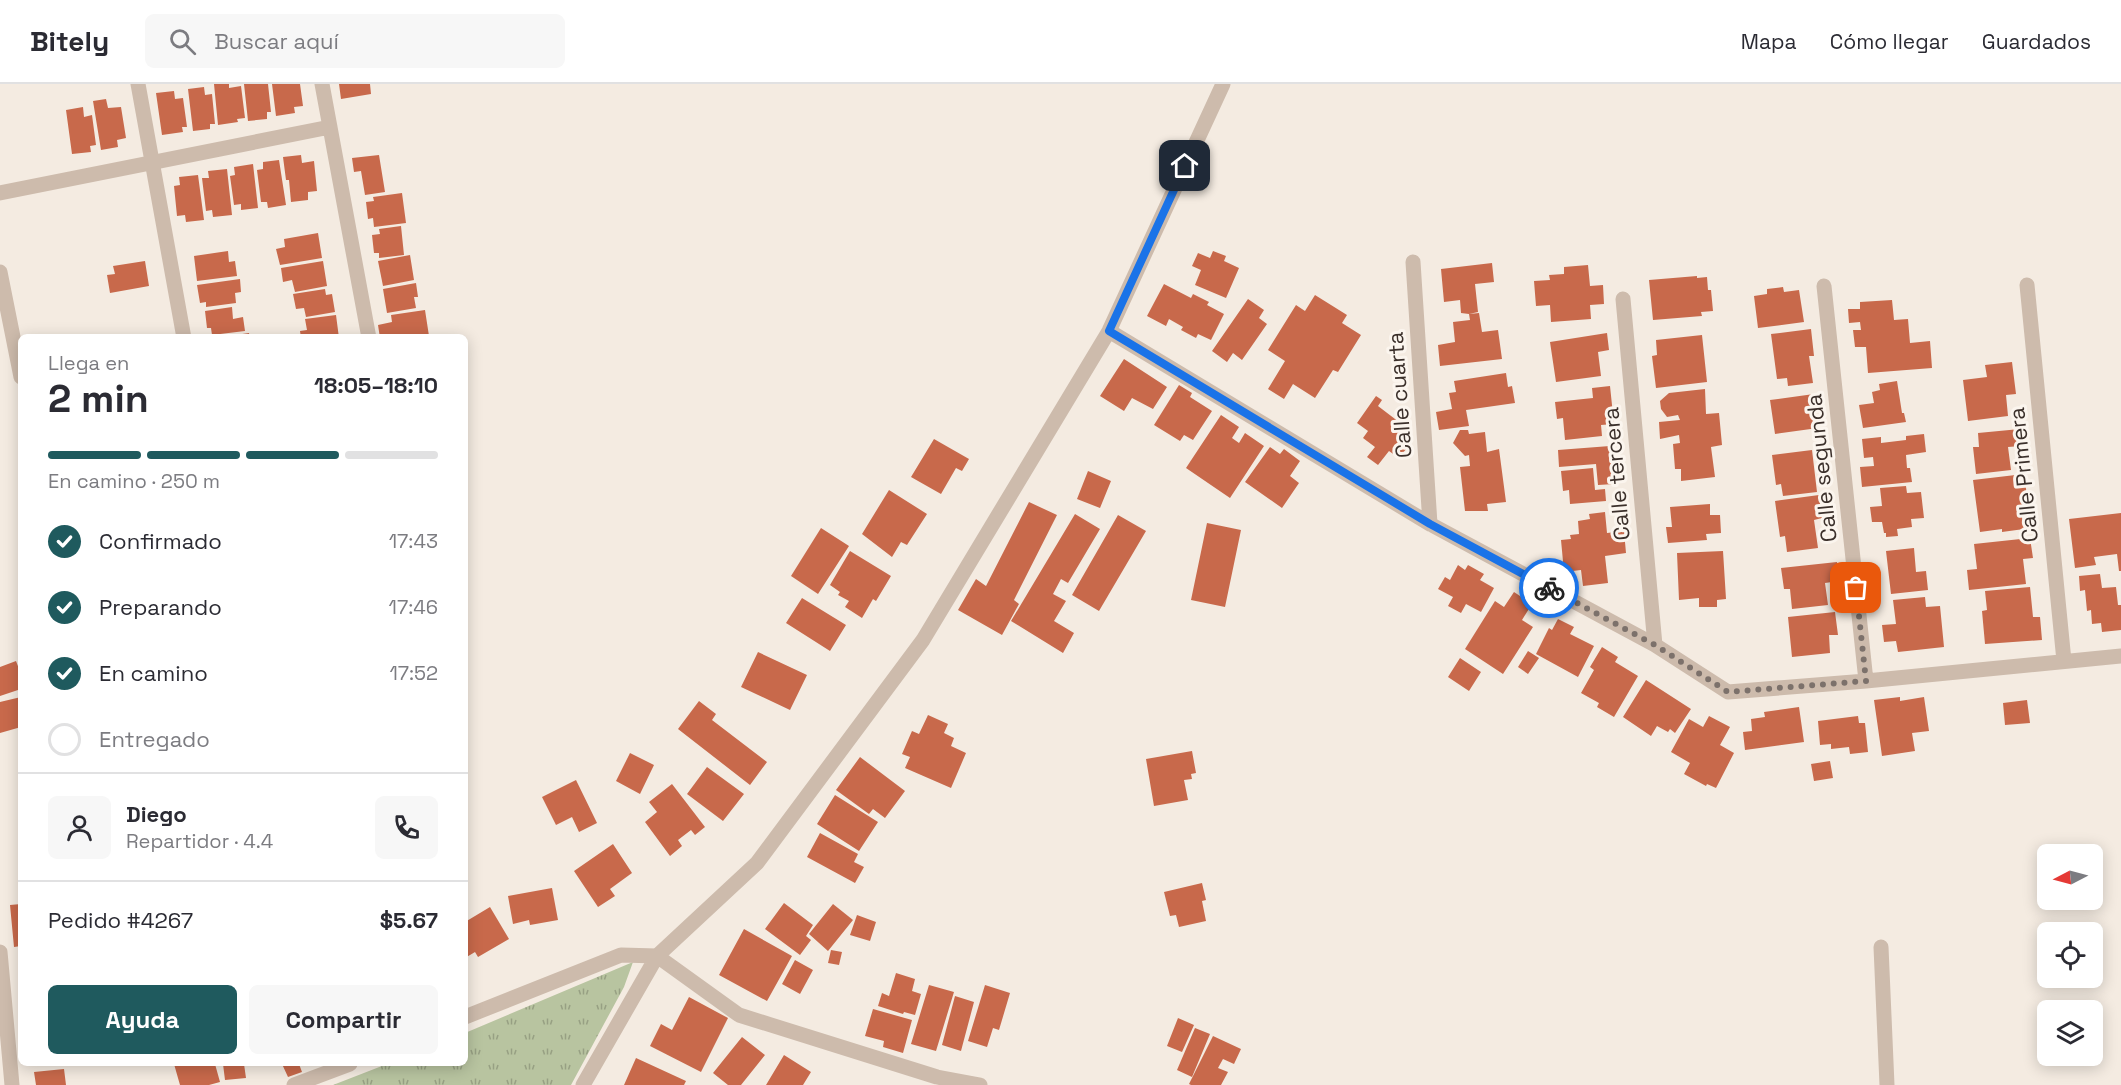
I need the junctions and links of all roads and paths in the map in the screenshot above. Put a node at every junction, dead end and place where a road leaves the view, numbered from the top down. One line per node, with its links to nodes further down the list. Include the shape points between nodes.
1 (138, 84): 5 (street)
2 (322, 84): 4 (street)
3 (1223, 84): 12 (street)
4 (330, 127): 5 (street); 14 (street)
5 (152, 164): 6 (street); 13 (street)
6 (0, 193)
7 (1413, 262): 16 (street, Calle cuarta)
8 (0, 272): 15 (street)
9 (2027, 285): 19 (street, Calle Primera)
10 (1824, 286): 20 (street, Calle segunda)
11 (1623, 299): 17 (street, Calle tercera)
12 (1109, 331): 16 (street); 23 (street, via 923,640 757,863)
13 (183, 334)
14 (368, 334)
15 (18, 362)
16 (1430, 524): 17 (street)
17 (1655, 645): 20 (street, via 1728,692)
18 (2121, 656): 19 (street)
19 (2064, 661): 20 (street)
20 (1866, 681)
21 (1881, 947): 30 (street)
22 (0, 952): 26 (street)
23 (657, 956): 24 (street, via 621,955); 28 (street); 29 (street, via 739,1015 937,1077)
24 (468, 1016)
25 (341, 1066): 27 (street)
26 (12, 1085)
27 (294, 1085)
28 (583, 1085)
29 (980, 1085)
30 (1887, 1085)

